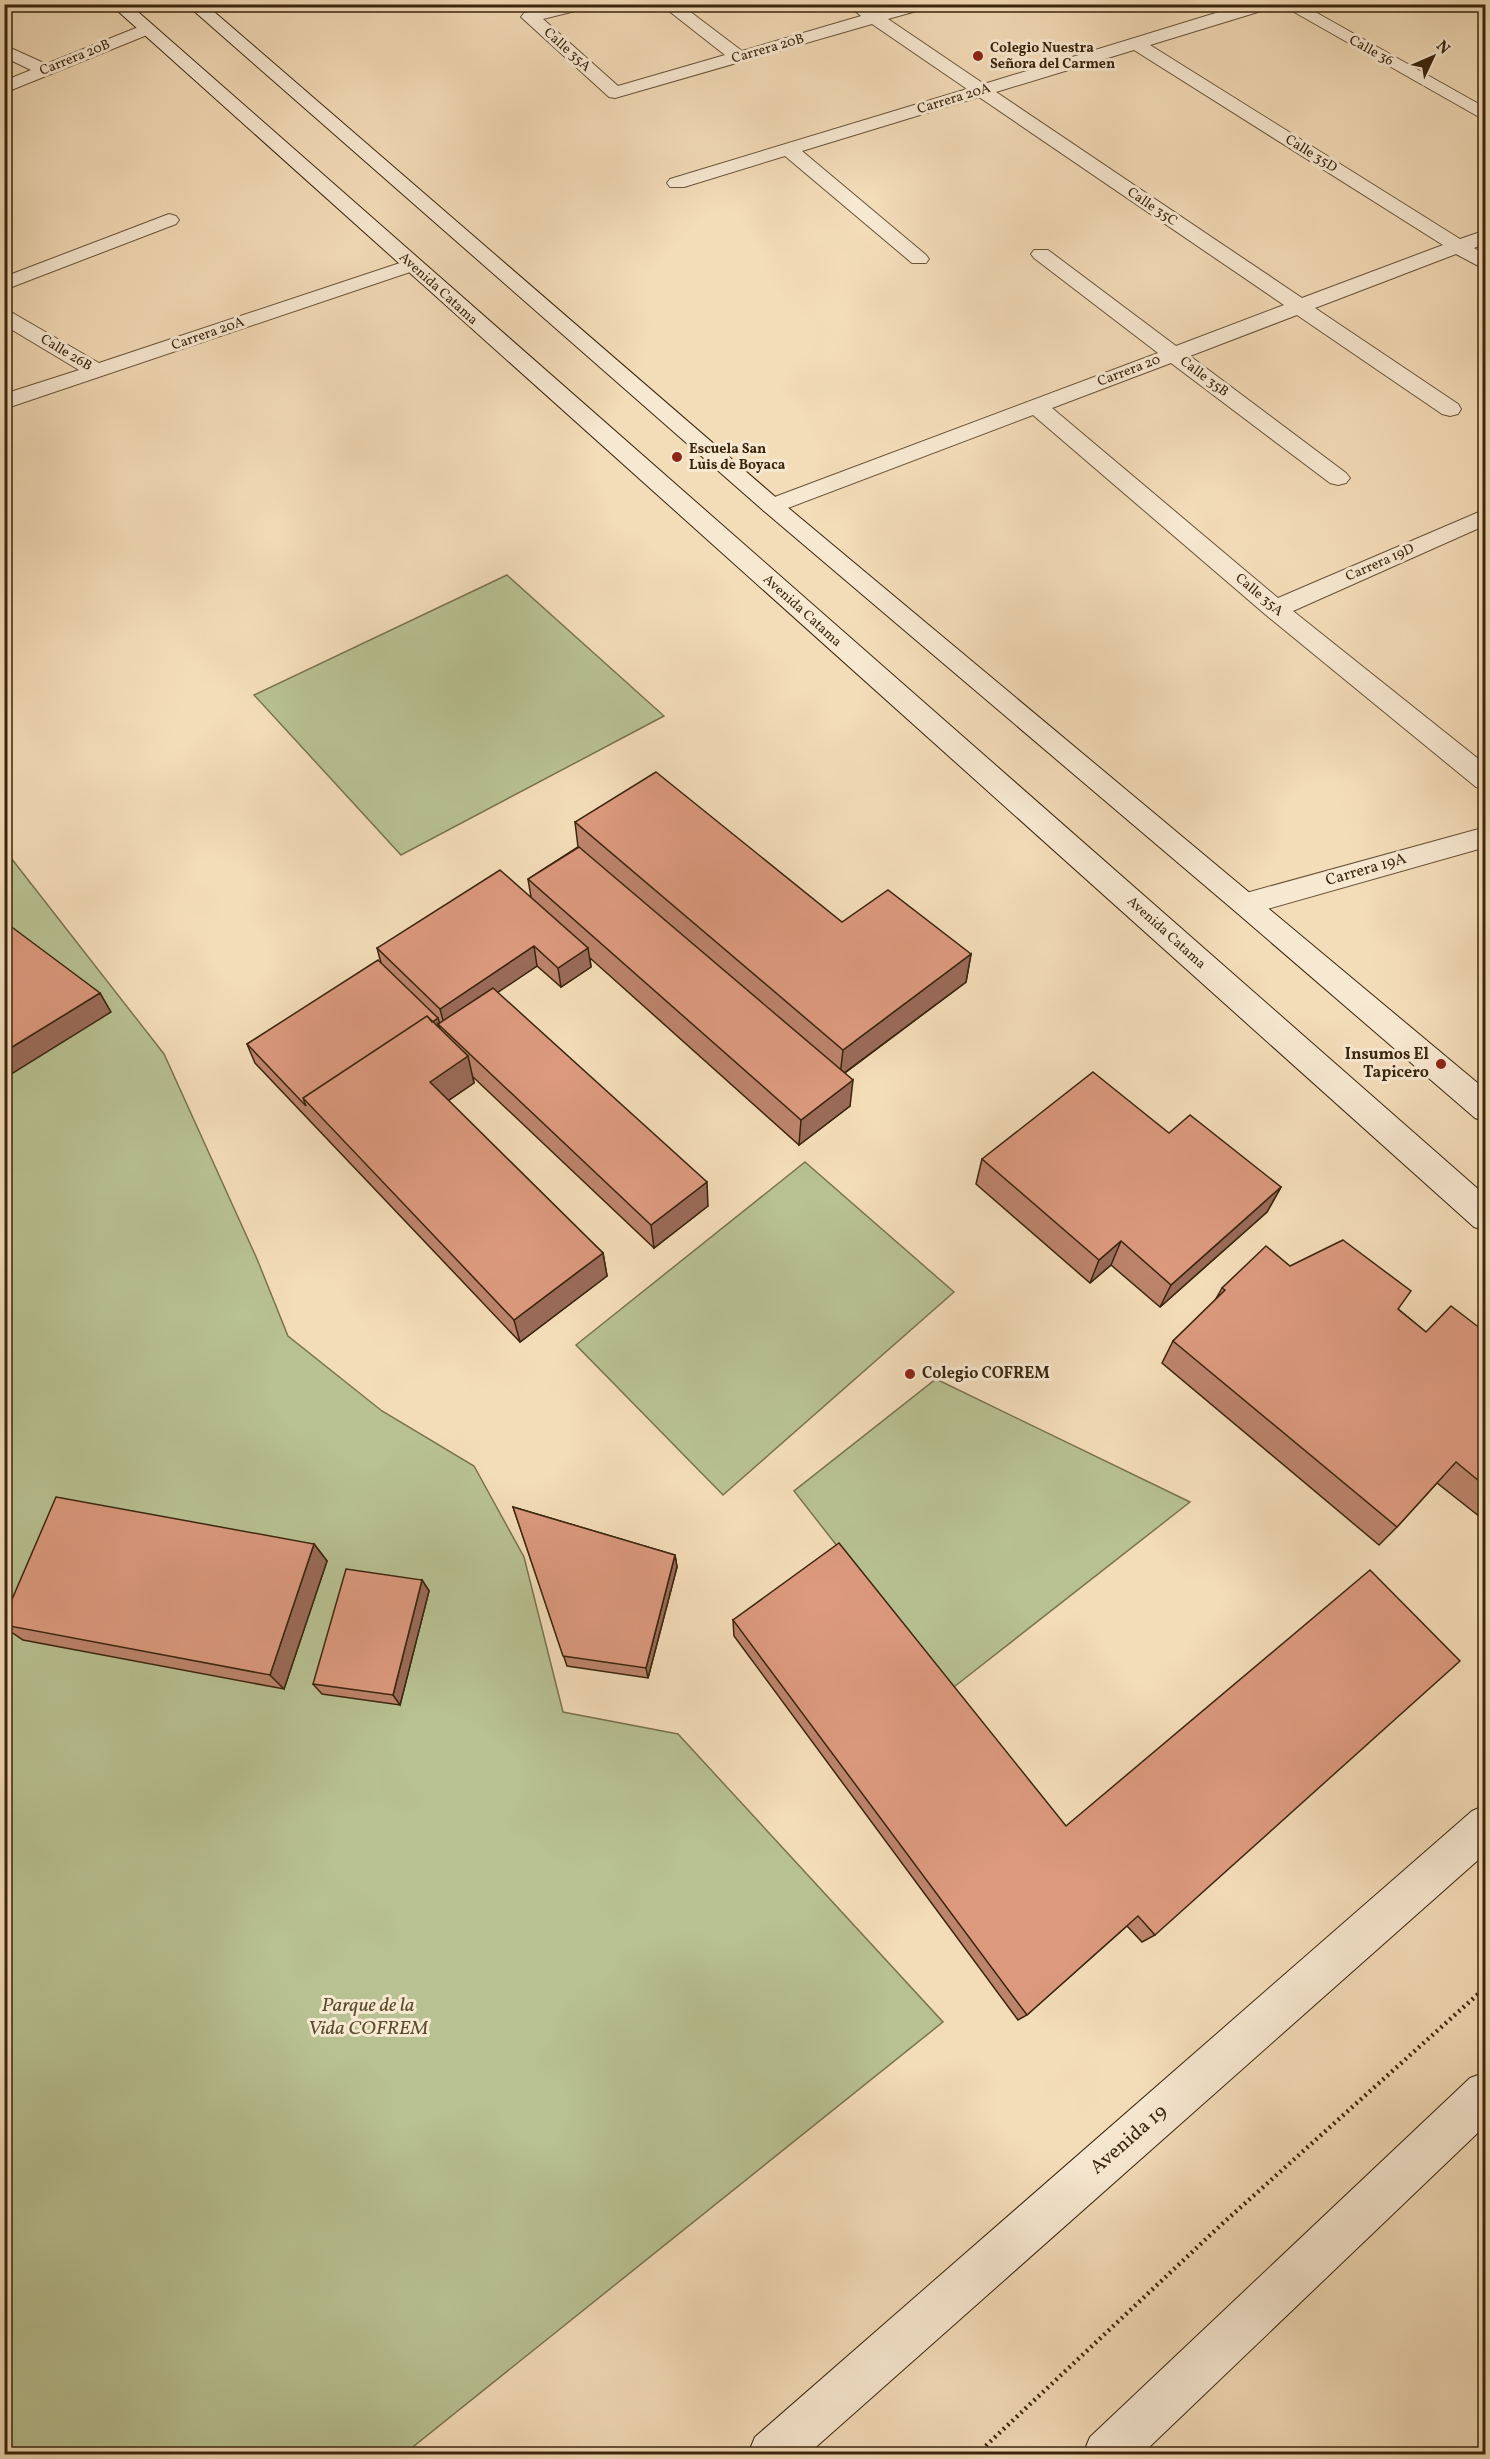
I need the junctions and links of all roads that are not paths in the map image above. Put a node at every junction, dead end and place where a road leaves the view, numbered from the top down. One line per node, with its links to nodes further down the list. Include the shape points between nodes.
1 (118, 4): 12 (street, Avenida Catama)
2 (194, 4): 39 (street)
3 (368, 4): 4 (street)
4 (382, 4)
5 (581, 4): 19 (street, Calle 35A, via 530,17)
6 (668, 4): 15 (street)
7 (855, 4): 11 (street, Calle 35C)
8 (921, 4): 11 (street, Carrera 20B)
9 (1266, 4): 13 (street, Carrera 20A)
10 (1288, 4): 20 (street, Calle 36)
11 (874, 18): 15 (street, Carrera 20B); 18 (street, Calle 35C)
12 (146, 29): 16 (street, Carrera 20B); 29 (street, Avenida Catama)
13 (1137, 44): 18 (street, Carrera 20A); 25 (street, Calle 35D)
14 (4, 50): 16 (street)
15 (739, 57): 19 (street, Carrera 20B)
16 (44, 70): 17 (street, Carrera 20B)
17 (4, 88)
18 (982, 90): 21 (street, Carrera 20A); 31 (street, Calle 35C)
19 (615, 93)
20 (1485, 116)
21 (788, 149): 22 (street, Carrera 20A); 27 (street)
22 (677, 183)
23 (169, 220): 30 (street)
24 (1485, 236): 25 (street, Carrera 20)
25 (1458, 247): 28 (street, Calle 35D); 31 (street, Carrera 20)
26 (1041, 254): 33 (street, Calle 35B)
27 (919, 259)
28 (1485, 264)
29 (412, 265): 34 (street, Carrera 20A); 46 (street, Avenida Catama)
30 (4, 284)
31 (1299, 307): 33 (street, Carrera 20); 37 (street, Calle 35C)
32 (4, 316): 34 (street, Calle 26B)
33 (1173, 354): 36 (street, Carrera 20); 38 (street, Calle 35B)
34 (97, 371): 35 (street, Carrera 20A)
35 (4, 402)
36 (1036, 406): 39 (street, Carrera 20); 41 (street, Calle 35A)
37 (1450, 409)
38 (1338, 478)
39 (772, 506): 44 (street)
40 (1485, 516): 41 (street, Carrera 19D)
41 (1275, 609): 42 (street, Calle 35A)
42 (1485, 780)
43 (1485, 837): 44 (street, Carrera 19A)
44 (1246, 904): 45 (street)
45 (1485, 1109)
46 (1485, 1217)
47 (1485, 1824): 49 (street, Avenida 19)
48 (1485, 2094): 50 (street)
49 (772, 2454)
50 (1107, 2454)

